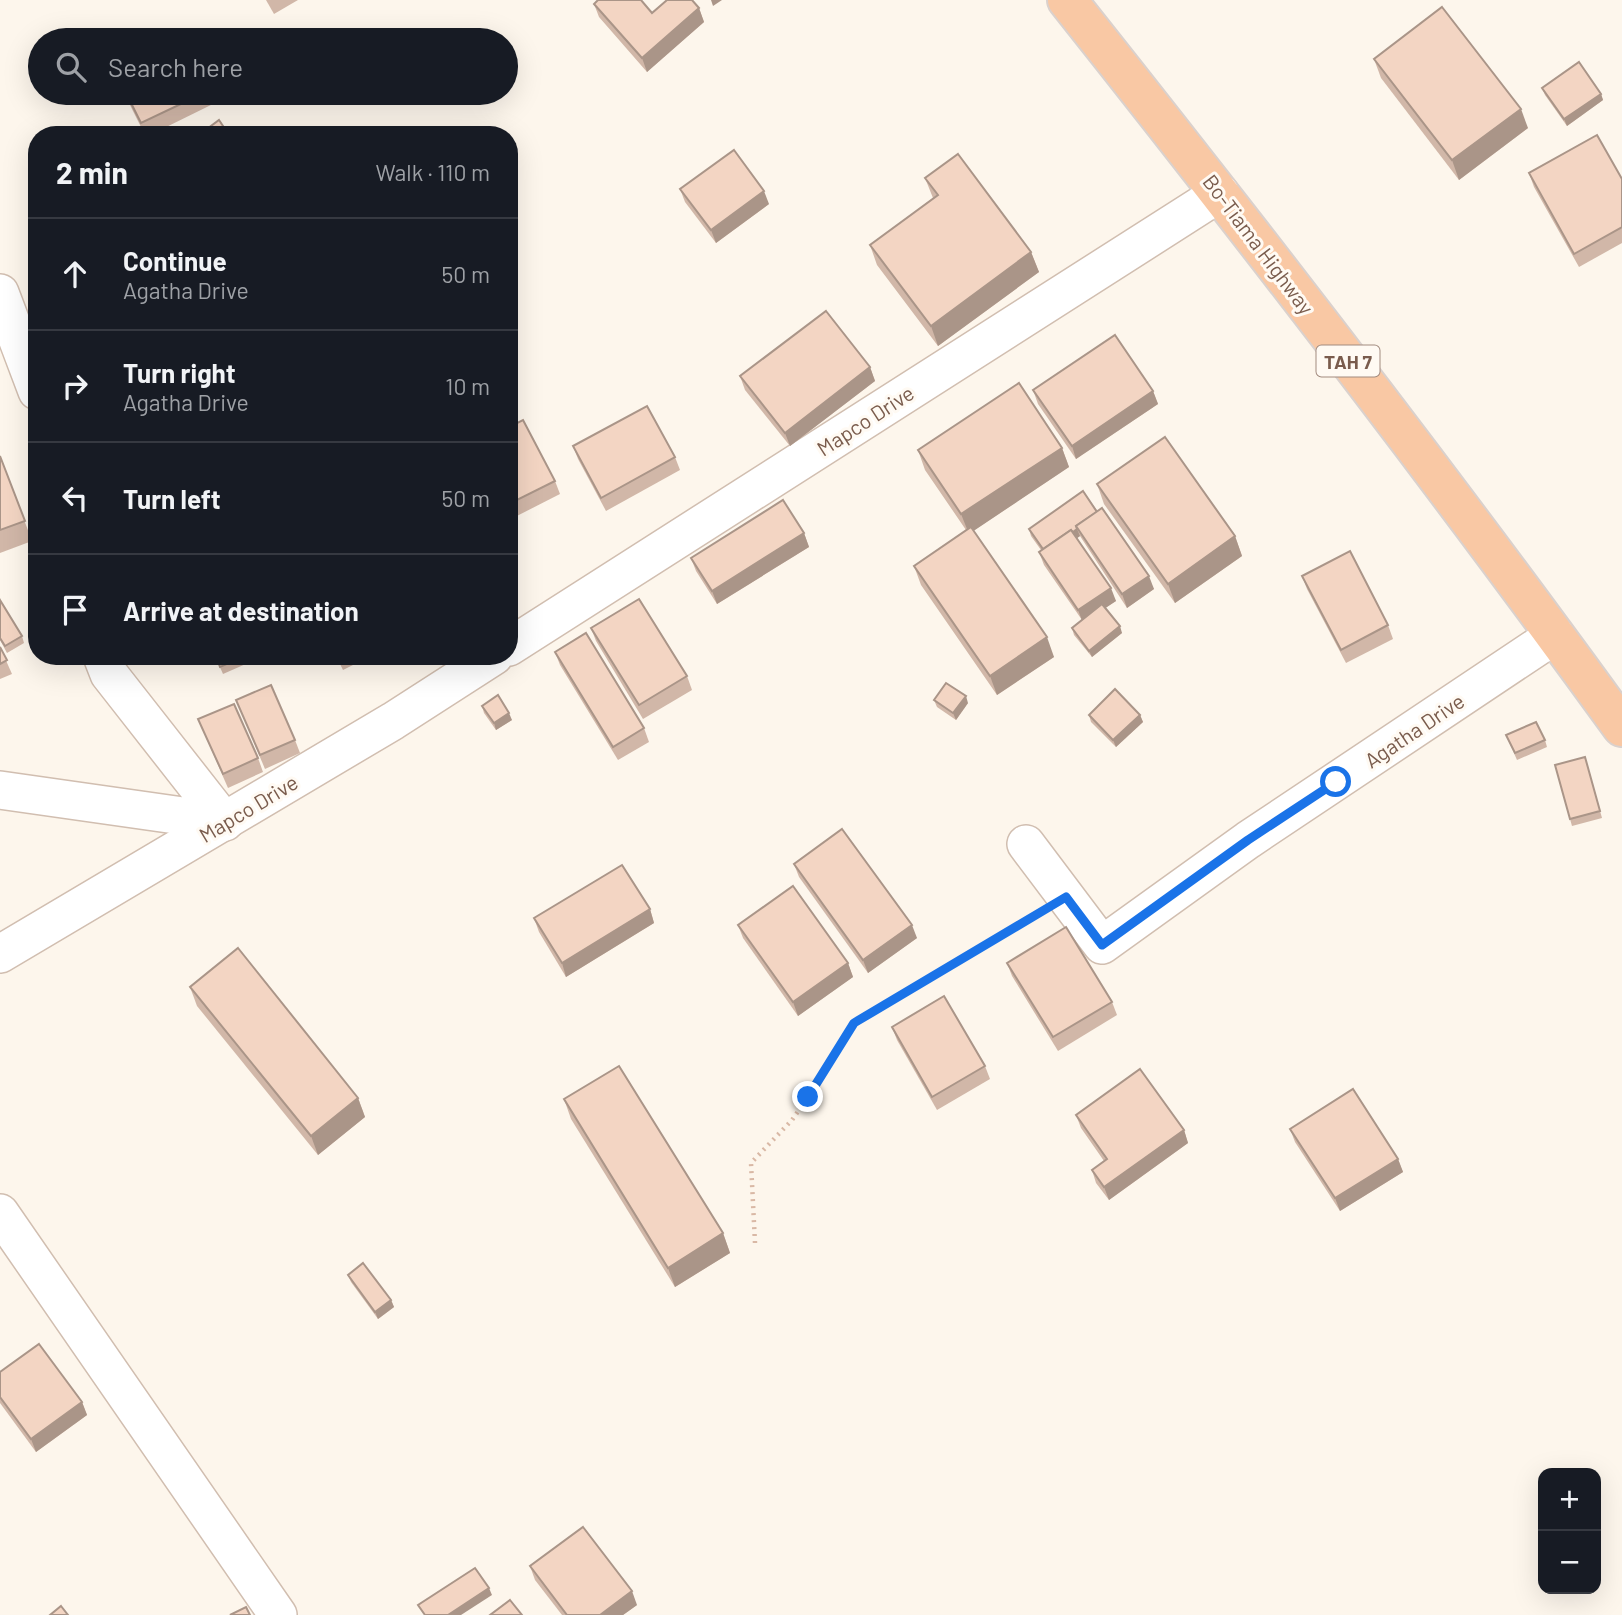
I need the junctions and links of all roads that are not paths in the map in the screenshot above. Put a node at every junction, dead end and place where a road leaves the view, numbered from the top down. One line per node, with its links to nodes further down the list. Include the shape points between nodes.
1 (1067, 0): 2 (highway, Bo-Tiama Highway / TAH 7)
2 (1220, 193): 5 (highway, Bo-Tiama Highway / TAH 7); 6 (street, Mapco Drive)
3 (0, 293): 4 (street)
4 (28, 367)
5 (1555, 635): 9 (highway, Bo-Tiama Highway / TAH 7); 12 (street, Agatha Drive, via 1248,840 1102,945)
6 (518, 640)
7 (106, 665): 11 (street)
8 (480, 665): 11 (street, Mapco Drive)
9 (1622, 727)
10 (0, 790): 11 (street)
11 (225, 822): 13 (street, Mapco Drive)
12 (1026, 844)
13 (0, 954)
14 (0, 1213): 15 (street)
15 (278, 1615)

